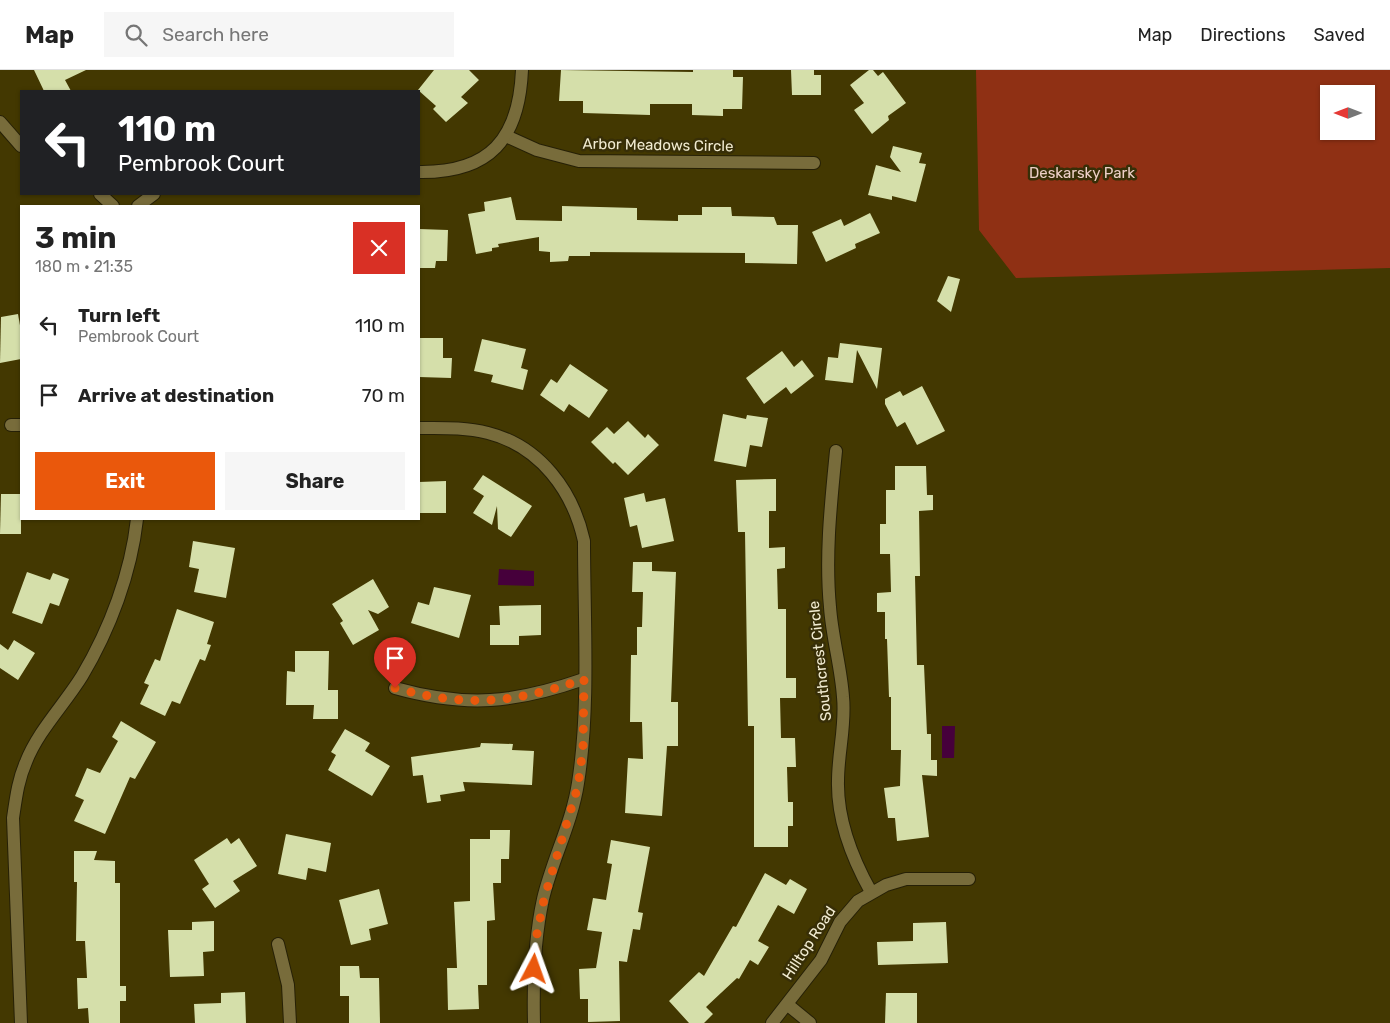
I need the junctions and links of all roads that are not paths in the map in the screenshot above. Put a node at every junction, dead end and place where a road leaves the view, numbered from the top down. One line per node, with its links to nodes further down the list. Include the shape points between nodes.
1 (522, 70): 3 (street, via 520,103)
2 (0, 122): 4 (street)
3 (506, 136): 5 (street, Arbor Meadows Circle, via 537,150 579,161); 6 (street, via 481,159 462,168)
4 (20, 145)
5 (814, 163)
6 (420, 172)
7 (101, 195): 9 (street)
8 (153, 195): 10 (street)
9 (112, 205)
10 (139, 205)
11 (420, 428): 14 (street, via 464,428 512,442 551,471 572,502 584,541)
12 (836, 451): 17 (street, Southcrest Circle, via 828,570 832,626 843,696 844,725 838,782 840,811 856,866)
13 (137, 520): 20 (street, via 120,594 103,636 82,676 35,743 17,789 13,818)
14 (584, 679): 15 (street, via 544,693 482,702 449,700); 22 (street, via 583,748 578,786 544,899 536,939)
15 (395, 688)
16 (969, 879): 17 (street, Hilltop Road, via 906,879)
17 (871, 892): 19 (street, Hilltop Road, via 858,901 840,922 821,960)
18 (278, 944): 21 (street, via 288,985)
19 (788, 1005): 23 (street, Hilltop Road); 24 (street)
20 (20, 1023)
21 (290, 1023)
22 (534, 1023)
23 (772, 1023)
24 (810, 1023)

